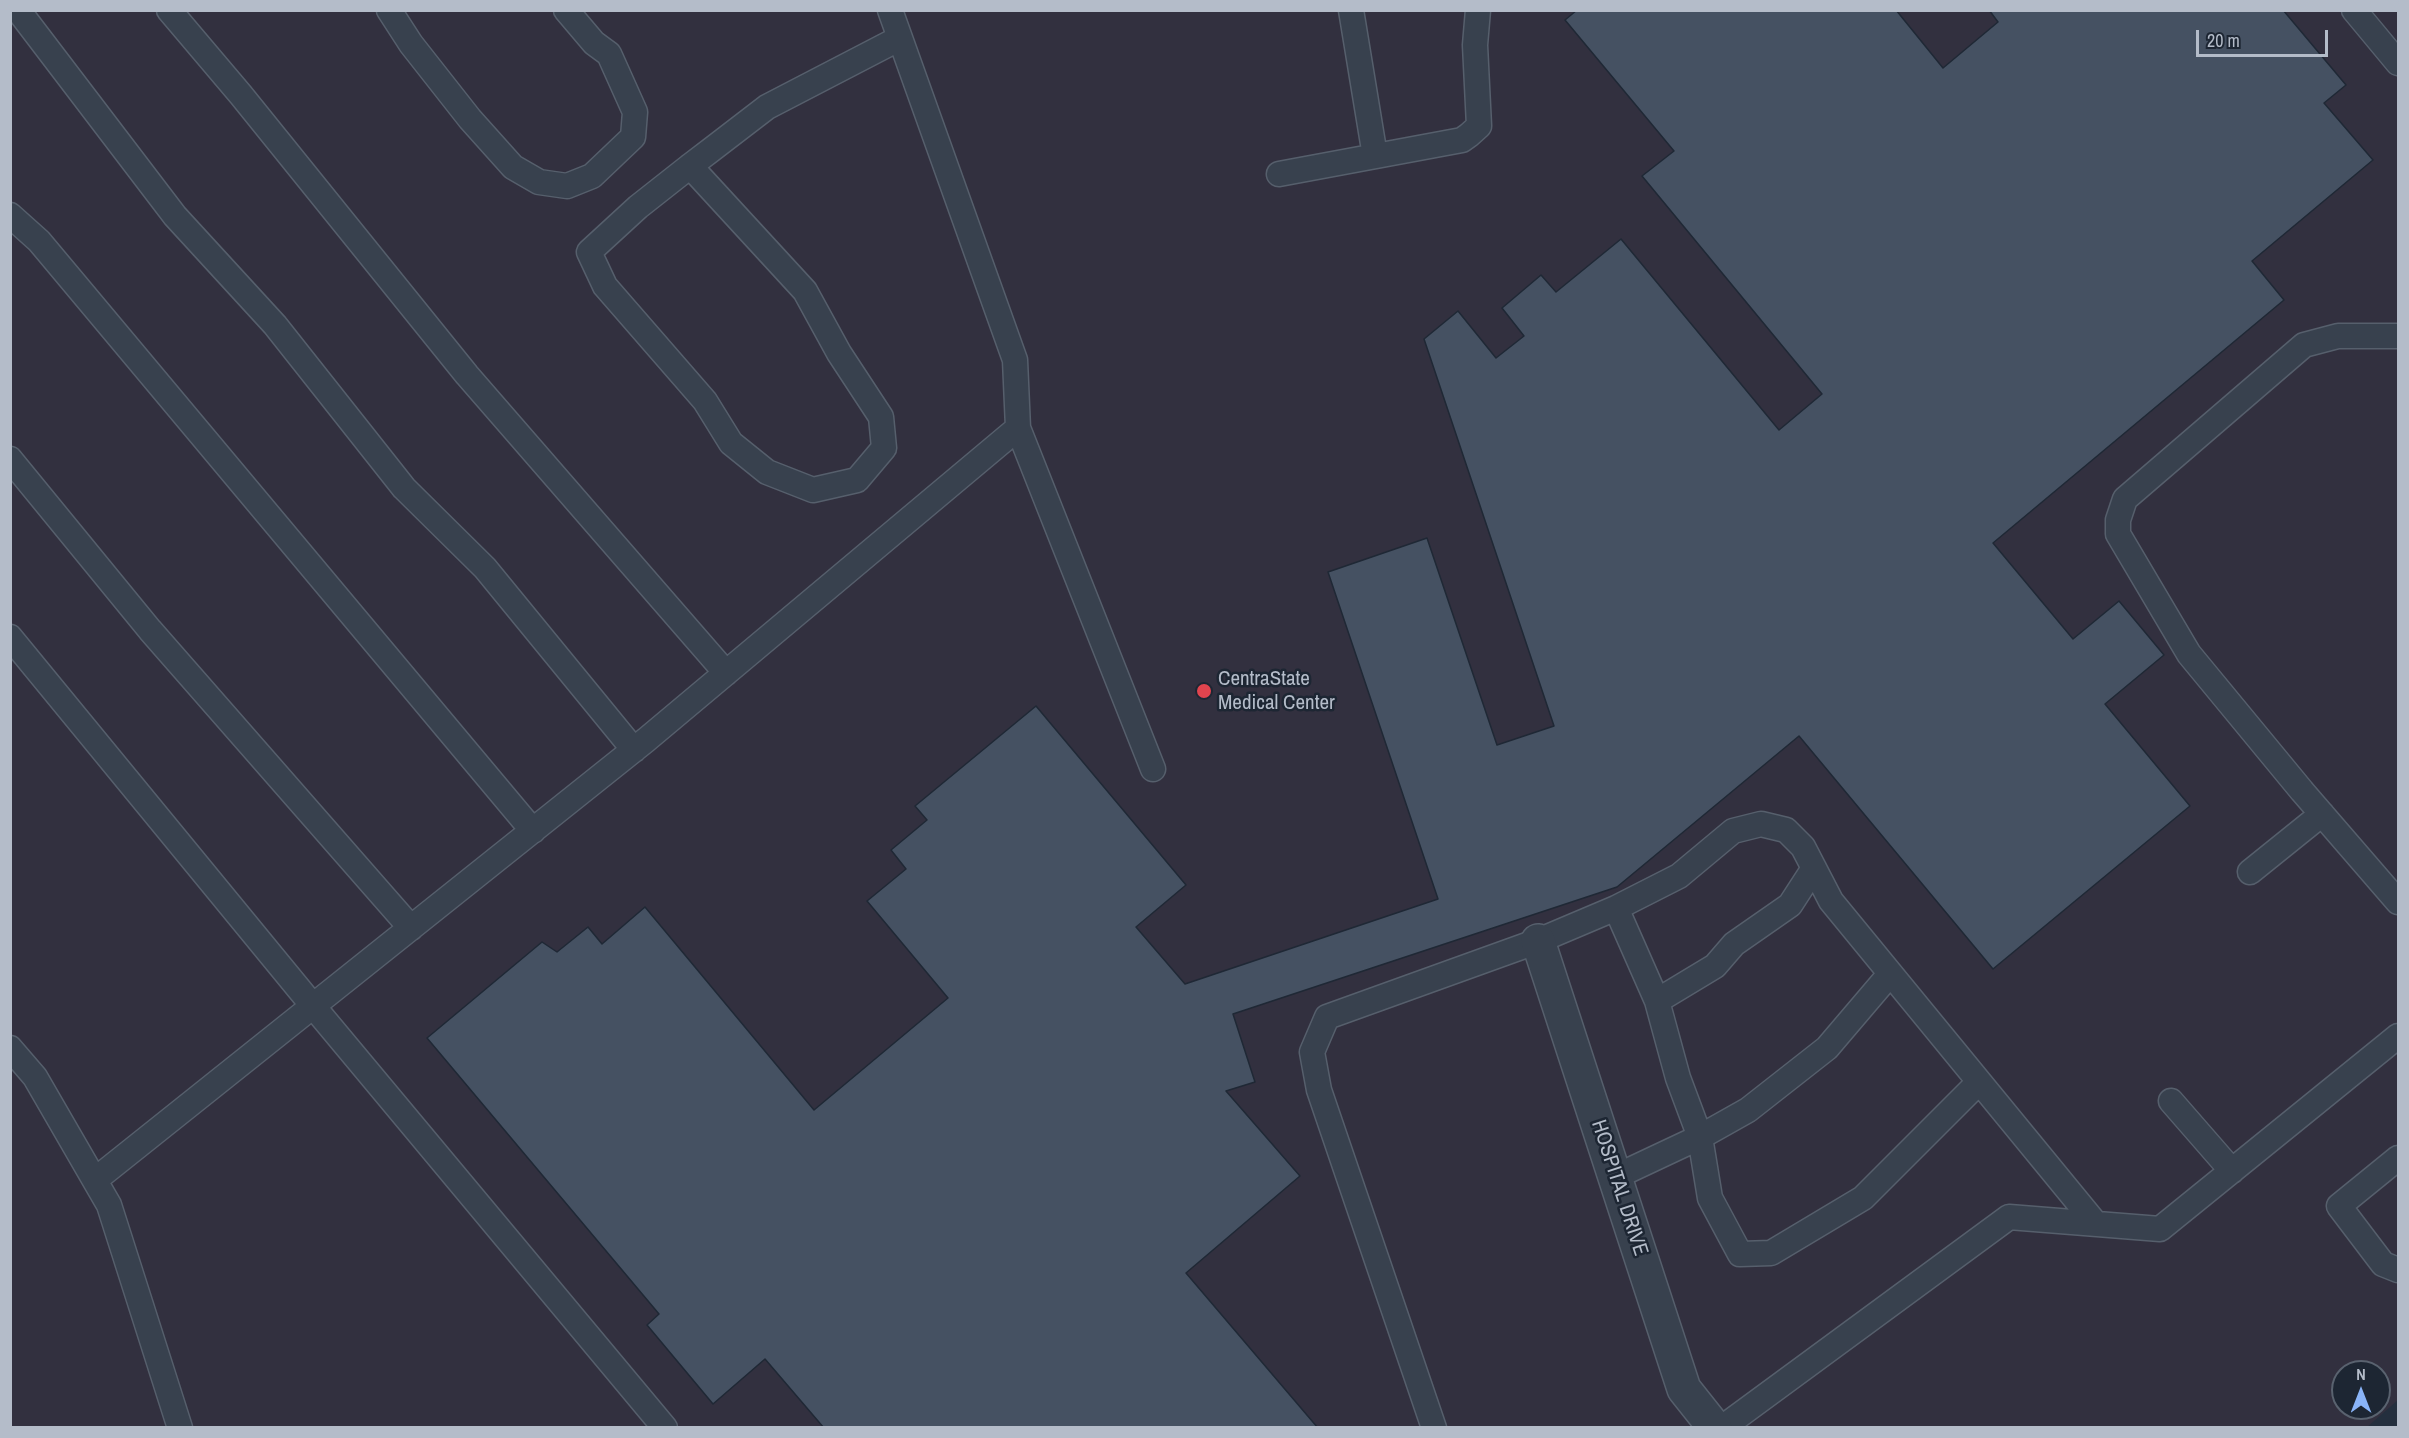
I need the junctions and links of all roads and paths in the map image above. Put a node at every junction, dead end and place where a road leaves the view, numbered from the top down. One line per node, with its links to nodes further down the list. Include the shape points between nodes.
1 (18, 10): 20 (lane, via 175,216 275,325 404,488 485,568)
2 (169, 10): 19 (lane, via 467,375)
3 (389, 10): 4 (lane, via 470,119 513,167 539,182 567,186 592,176 633,137 635,112 609,54 594,44)
4 (566, 10)
5 (890, 10): 9 (lane)
6 (1351, 10): 11 (lane)
7 (1478, 10): 11 (lane, via 1474,45 1479,126 1462,140)
8 (2354, 10): 10 (lane)
9 (900, 38): 12 (lane, via 767,107); 16 (lane, via 1015,360)
10 (2398, 63)
11 (1375, 156): 13 (lane)
12 (690, 166): 12 (lane, via 589,252 605,286 705,401 731,443 767,471 813,490 857,480 884,448 881,417 806,291)
13 (1279, 174)
14 (10, 215): 23 (lane, via 39,241)
15 (2398, 336): 22 (lane, via 2338,336 2304,345 2125,499 2118,520 2118,534 2188,654)
16 (1018, 428): 19 (lane); 21 (lane)
17 (10, 459): 28 (lane, via 150,630)
18 (10, 637): 32 (lane)
19 (726, 673): 20 (lane)
20 (634, 750): 23 (lane)
21 (1153, 769)
22 (2322, 814): 25 (lane); 26 (lane)
23 (533, 831): 28 (lane)
24 (1814, 868): 27 (lane, via 1803,848 1786,830 1761,824 1733,831 1679,876); 30 (lane, via 1831,901); 31 (lane, via 1790,905 1734,944 1715,966)
25 (2250, 872)
26 (2398, 902)
27 (1616, 908): 29 (lane); 31 (lane)
28 (411, 928): 32 (lane)
29 (1538, 941): 40 (street, HOSPITAL DRIVE); 46 (lane, via 1326,1017 1312,1052 1319,1090)
30 (1890, 974): 35 (lane); 37 (lane, via 1827,1048 1748,1110)
31 (1657, 1001): 37 (lane, via 1678,1078)
32 (313, 1006): 41 (lane); 45 (lane)
33 (2398, 1036): 39 (lane)
34 (10, 1048): 41 (lane, via 35,1077)
35 (1979, 1082): 37 (lane, via 1863,1198 1771,1253 1740,1254 1710,1198); 42 (lane)
36 (2170, 1101): 39 (lane)
37 (1700, 1137): 40 (lane)
38 (2398, 1158): 43 (lane, via 2339,1206 2383,1264)
39 (2232, 1171): 42 (lane, via 2160,1229)
40 (1615, 1177): 47 (street, HOSPITAL DRIVE, via 1684,1389)
41 (95, 1180): 44 (lane, via 109,1205)
42 (2096, 1224): 48 (lane, via 2009,1217)
43 (2398, 1270)
44 (180, 1428)
45 (665, 1428)
46 (1434, 1428)
47 (1715, 1428)
48 (1722, 1428)

